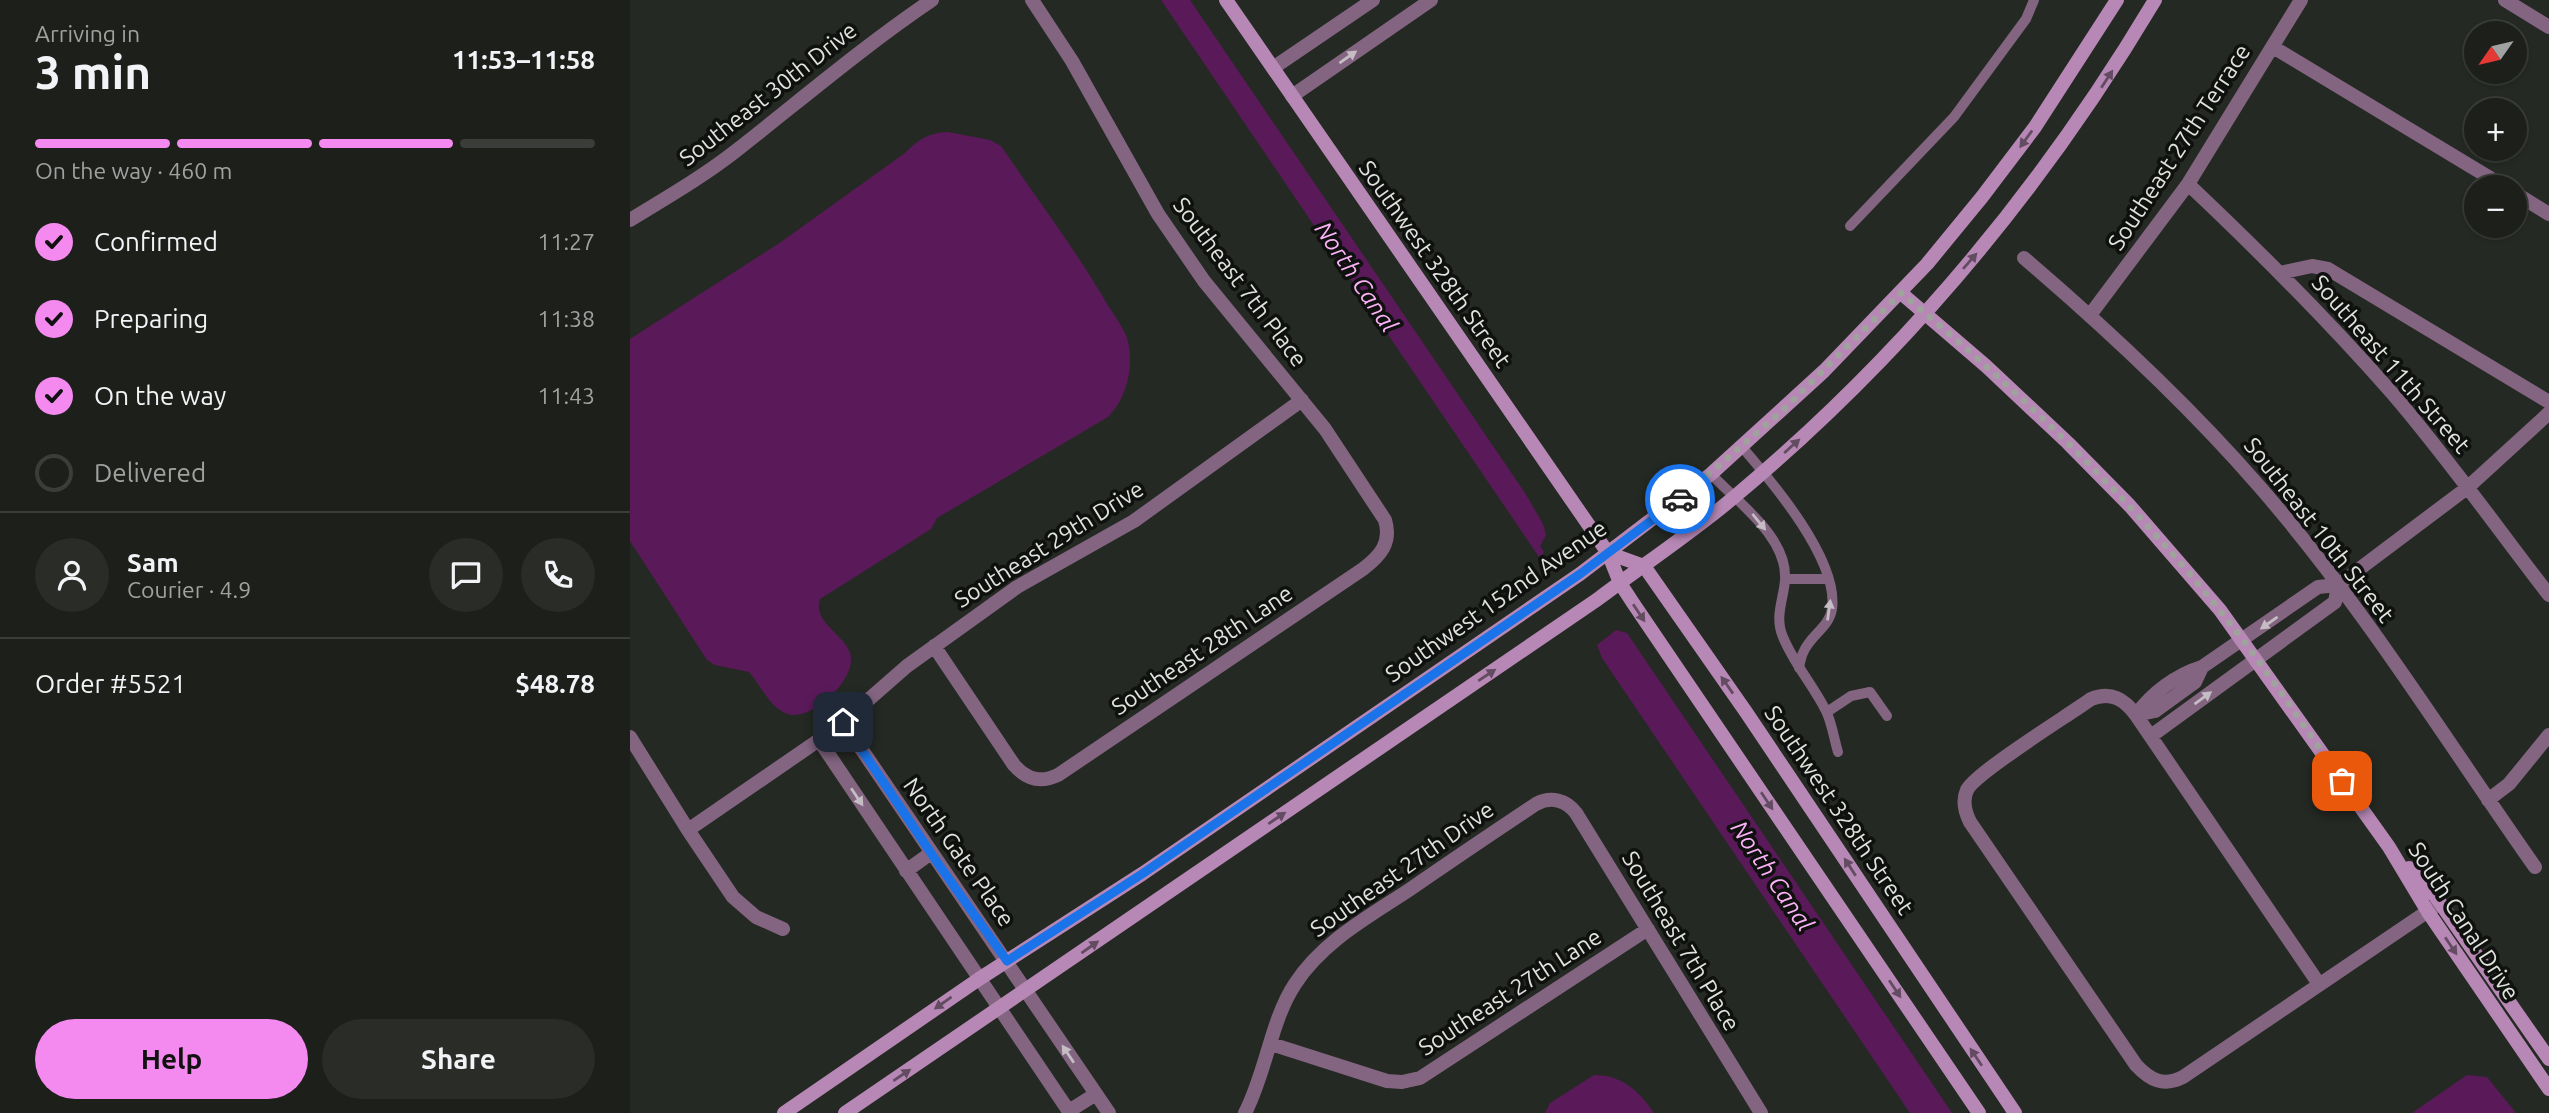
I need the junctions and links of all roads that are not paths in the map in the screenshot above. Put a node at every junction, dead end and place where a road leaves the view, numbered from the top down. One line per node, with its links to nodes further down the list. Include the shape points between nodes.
1 (932, 0): 19 (street, Southeast 30th Drive, via 736,151)
2 (1032, 0): 26 (street, Southeast 7th Place, via 1072,61 1158,214 1204,281)
3 (1226, 0): 13 (street, Southwest 328th Street)
4 (1373, 0): 13 (street)
5 (1431, 0): 14 (street, one-way to 5)
6 (2035, 0): 20 (lane, via 1954,117)
7 (2117, 0): 23 (street, Southwest 152nd Avenue, one-way to 23, via 2018,150)
8 (2155, 0): 24 (street, one-way to 8, via 2042,171 2109,76)
9 (2301, 0): 12 (street, Southeast 27th Terrace)
10 (2505, 0): 11 (street)
11 (2549, 27)
12 (2273, 47): 15 (street); 16 (street, Southeast 27th Terrace)
13 (1273, 68): 14 (street, Southwest 328th Street)
14 (1292, 96): 35 (street, Southwest 328th Street)
15 (2485, 175)
16 (2188, 184): 22 (street, Southeast 11th Street); 25 (street, Southeast 27th Terrace)
17 (2527, 200): 18 (street)
18 (2549, 214)
19 (630, 220)
20 (1850, 226)
21 (2024, 258): 25 (street, Southeast 10th Street)
22 (2280, 273): 27 (street, via 2312,266 2332,271); 32 (street, Southeast 11th Street, via 2391,392)
23 (1901, 293): 24 (street, South Canal Drive); 29 (street, Southwest 152nd Avenue)
24 (1926, 313): 30 (street, one-way to 24); 44 (street, South Canal Drive, via 2130,506)
25 (2090, 316): 40 (street, Southeast 10th Street, via 2225,449)
26 (1302, 400): 34 (street, Southeast 7th Place, via 1385,520 1388,536); 45 (street, Southeast 29th Drive, via 1134,521 1017,587)
27 (2549, 401)
28 (2549, 414): 32 (street)
29 (1742, 447): 30 (lane); 31 (street, Southwest 152nd Avenue)
30 (1763, 472): 33 (street); 38 (lane, via 1809,536)
31 (1710, 474): 33 (lane); 35 (street, Southwest 152nd Avenue)
32 (2467, 488): 40 (street); 41 (street, Southeast 11th Street)
33 (1733, 498): 36 (street); 37 (lane, one-way to 37, via 1759,521 1780,551)
34 (1383, 551): 45 (street, Southeast 28th Lane, via 1363,569 1058,775 1044,780 1025,776 1014,765)
35 (1608, 552): 36 (street); 39 (street, Southwest 328th Street); 66 (street, Southwest 152nd Avenue, via 1142,874)
36 (1644, 566): 39 (street); 82 (street, Southwest 328th Street, one-way to 36)
37 (1786, 579): 38 (lane); 47 (lane, via 1779,603 1781,634)
38 (1827, 579): 47 (lane, one-way to 38, via 1802,653 1827,623 1832,607)
39 (1620, 583): 69 (street, one-way to 39); 81 (street, Southwest 328th Street, one-way to 81)
40 (2338, 585): 42 (street, via 2318,587); 43 (street, via 2335,601); 58 (street, Southeast 10th Street)
41 (2548, 591)
42 (2297, 603): 43 (street); 44 (street, one-way to 44)
43 (2309, 621): 46 (street)
44 (2242, 640): 46 (street, South Canal Drive); 49 (street, via 2202,667 2186,672 2147,700)
45 (934, 646): 51 (street, Southeast 29th Drive)
46 (2256, 660): 53 (street, one-way to 46); 63 (street, South Canal Drive)
47 (1799, 669): 48 (lane)
48 (1827, 712): 50 (lane, via 1852,696 1870,692); 56 (lane)
49 (2136, 715): 53 (street); 68 (street, via 2114,696 2091,699 1976,779 1965,799 1970,822 2136,1065 2153,1080 2168,1083 2183,1077)
50 (1887, 716)
51 (843, 722): 55 (street, Southeast 29th Drive); 60 (street, North Gate Place)
52 (2549, 735): 58 (street, via 2509,784)
53 (2151, 736): 68 (street)
54 (630, 737): 59 (street)
55 (819, 740): 59 (street, Southeast 29th Drive); 62 (street, one-way to 62)
56 (1838, 752)
57 (1556, 800): 65 (street, Southeast 7th Place, via 1576,813); 71 (street, Southeast 27th Drive, via 1536,804 1330,944 1294,986)
58 (2488, 800): 61 (street, Southeast 10th Street)
59 (688, 830): 64 (street, via 733,897 756,917)
60 (931, 853): 62 (street); 66 (street, North Gate Place)
61 (2535, 867)
62 (906, 870): 67 (street)
63 (2434, 908): 68 (street); 72 (street, South Canal Drive); 73 (street, South Canal Drive, one-way to 73)
64 (783, 929)
65 (1648, 929): 71 (street, Southeast 27th Lane, via 1420,1078 1387,1081); 80 (street, Southeast 7th Place)
66 (1007, 961): 67 (street, Southwest 152nd Avenue); 69 (street, North Gate Place)
67 (979, 979): 70 (street); 76 (street, Southwest 152nd Avenue, one-way to 76)
68 (2319, 984)
69 (1026, 991): 70 (street); 74 (street, North Gate Place, one-way to 69)
70 (999, 1010): 75 (street); 77 (street, one-way to 70)
71 (1272, 1044): 79 (street, Southeast 27th Drive)
72 (2549, 1059)
73 (2549, 1088)
74 (1096, 1094): 75 (street); 78 (street, North Gate Place)
75 (1070, 1112)
76 (785, 1113)
77 (845, 1113)
78 (1108, 1113)
79 (1245, 1113)
80 (1761, 1113)
81 (1979, 1113)
82 (2015, 1113)

